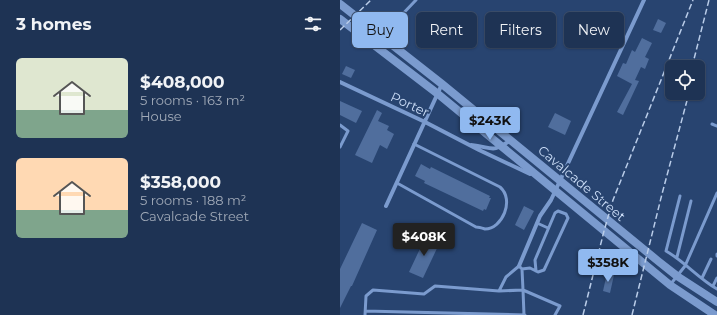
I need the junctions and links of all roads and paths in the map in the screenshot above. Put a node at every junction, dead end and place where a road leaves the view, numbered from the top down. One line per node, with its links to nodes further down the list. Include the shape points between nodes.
1 (416, 0): 4 (lane)
2 (644, 0): 21 (street)
3 (340, 4): 5 (main road, Cavalcade Street)
4 (405, 12)
5 (352, 13)
6 (340, 19): 10 (main road, Cavalcade Street)
7 (396, 48): 9 (main road, Cavalcade Street)
8 (340, 82): 11 (street, Porter)
9 (442, 84): 10 (street); 15 (main road, Cavalcade Street)
10 (438, 94): 11 (street); 19 (main road, Cavalcade Street)
11 (425, 122): 16 (street); 17 (street, Porter)
12 (712, 124): 14 (lane)
13 (340, 125): 18 (lane, via 348,130)
14 (717, 126)
15 (511, 140): 19 (street); 21 (main road, Cavalcade Street)
16 (414, 144): 22 (street); 22 (lane, via 500,187 506,192 507,206 500,220 486,229)
17 (470, 145): 19 (street, Porter, via 489,150); 20 (street, Porter)
18 (340, 147)
19 (501, 147): 20 (main road, Cavalcade Street)
20 (541, 179): 23 (main road, Cavalcade Street)
21 (560, 180): 23 (street); 30 (main road, Cavalcade Street)
22 (396, 183): 27 (street)
23 (555, 190): 28 (street); 31 (main road, Cavalcade Street)
24 (717, 193): 34 (lane)
25 (680, 196): 32 (lane, via 666,251)
26 (691, 200): 32 (lane)
27 (386, 206)
28 (537, 223): 29 (lane); 35 (street)
29 (548, 228): 36 (lane, via 535,260); 36 (lane, via 556,211 567,216 544,270)
30 (624, 233): 31 (main road); 37 (main road, Cavalcade Street)
31 (617, 242): 40 (main road, Cavalcade Street)
32 (677, 257): 34 (lane)
33 (711, 259): 38 (lane)
34 (685, 266): 37 (lane); 38 (lane)
35 (520, 267): 36 (lane); 43 (lane, via 506,277); 44 (lane)
36 (536, 271)
37 (677, 276): 40 (lane); 45 (main road, Cavalcade Street)
38 (702, 278): 41 (lane)
39 (717, 278): 41 (lane)
40 (670, 285): 47 (main road, Cavalcade Street)
41 (713, 286): 42 (lane)
42 (717, 289)
43 (498, 290): 44 (lane); 46 (lane, via 436,286 424,294 373,290 366,296)
44 (523, 290): 48 (lane); 49 (lane, via 560,306)
45 (717, 302)
46 (365, 313): 48 (lane)
47 (710, 314)
48 (524, 315)
49 (555, 315)

